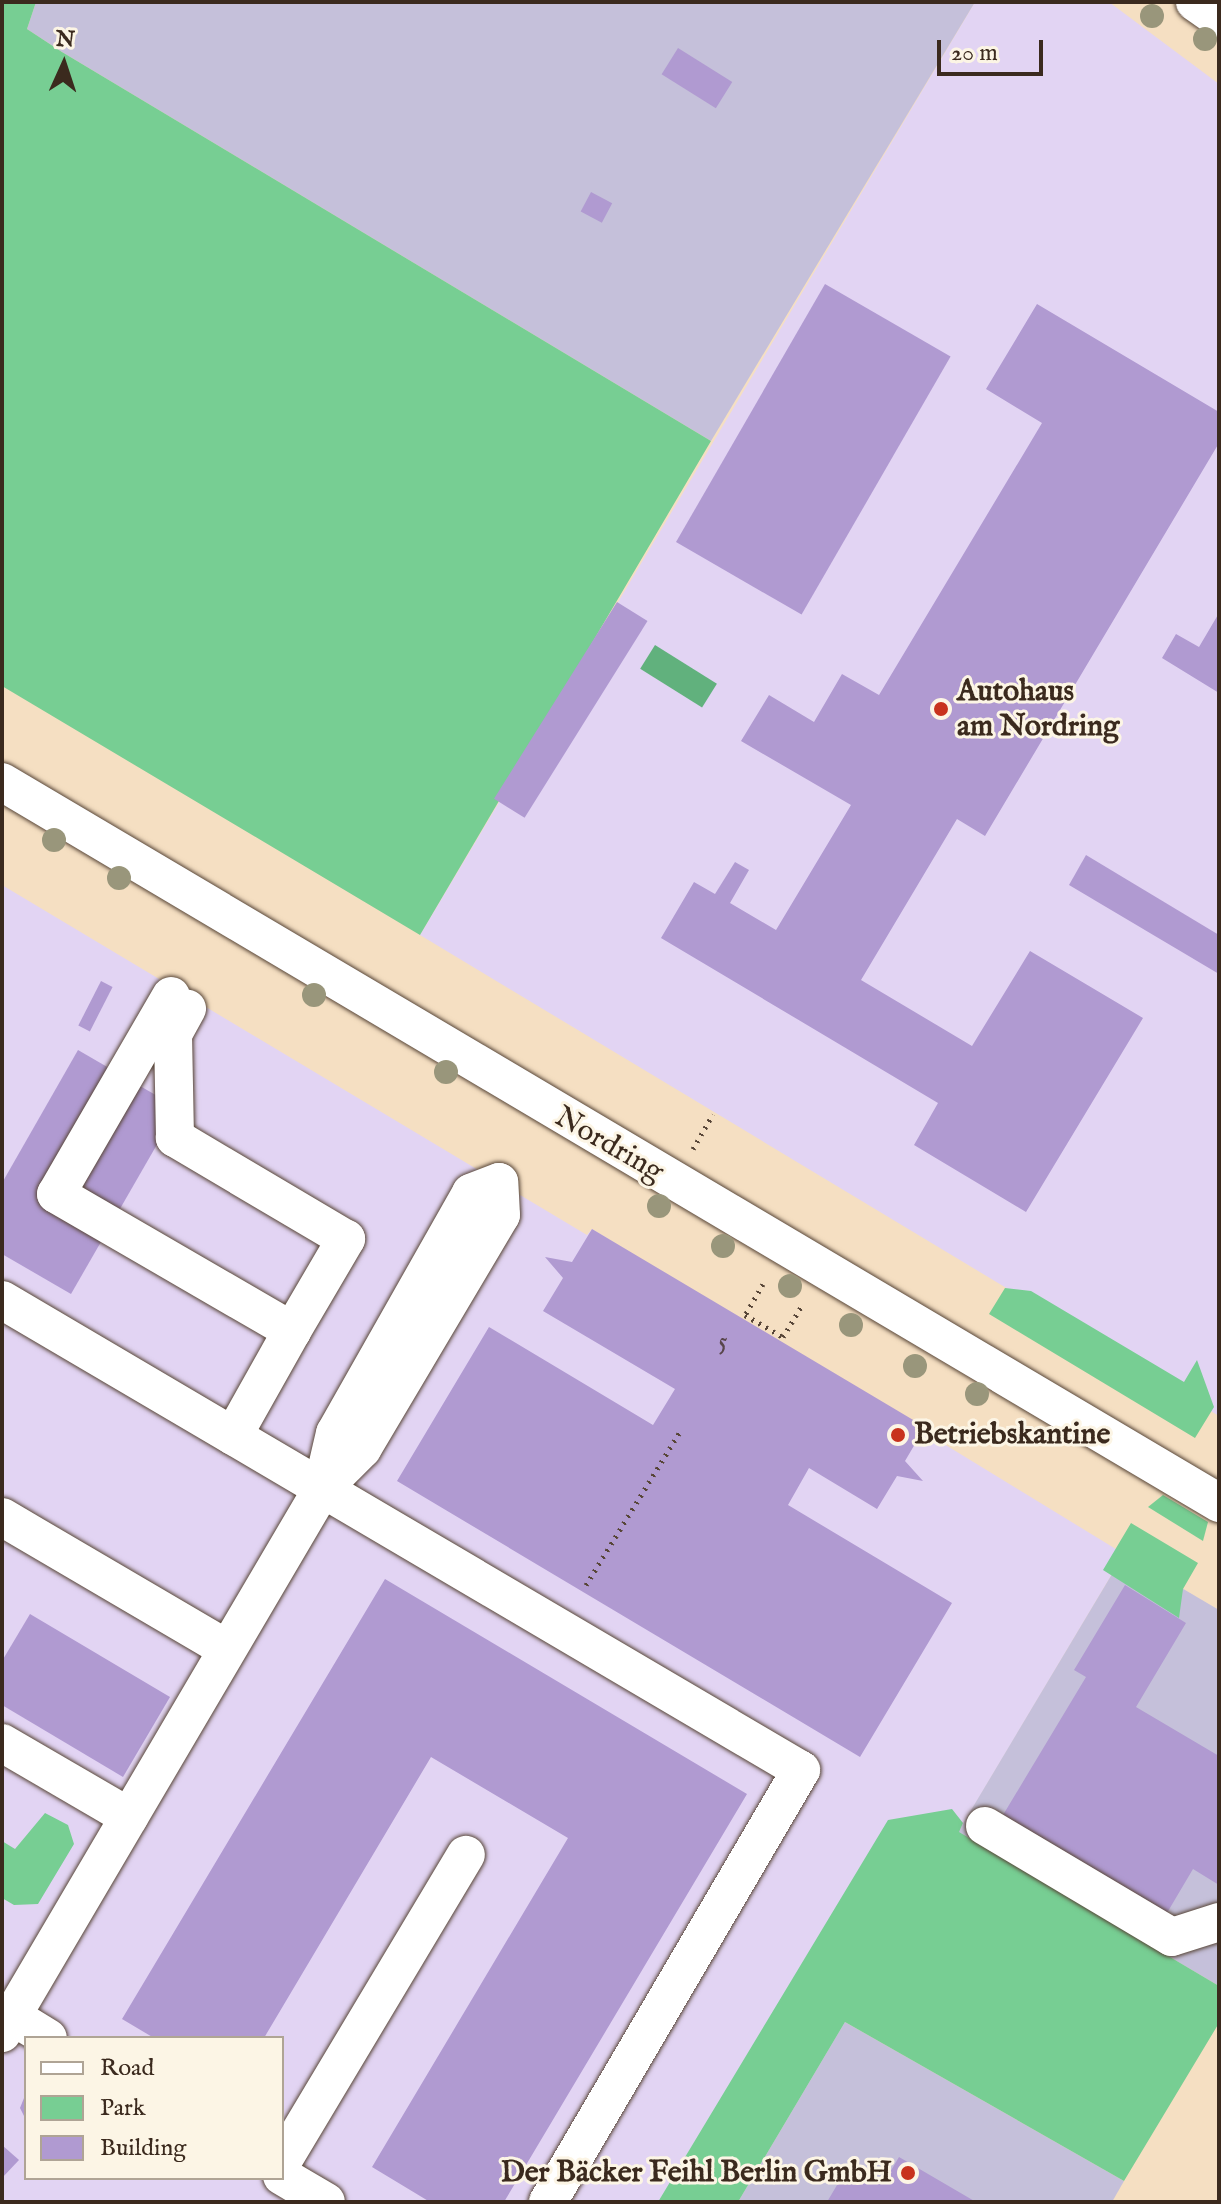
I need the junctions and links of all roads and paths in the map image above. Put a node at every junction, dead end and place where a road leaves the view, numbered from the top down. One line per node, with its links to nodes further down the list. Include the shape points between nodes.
1 (1195, 2): 2 (street)
2 (1219, 19)
3 (2, 782): 13 (street, Nordring)
4 (713, 1114): 5 (path)
5 (693, 1149)
6 (763, 1284): 8 (path, via 745,1315 783,1337)
7 (2, 1300): 11 (street)
8 (801, 1307)
9 (292, 1331): 9 (street, via 56,1194 179,1002 173,1034 175,1138 346,1239); 11 (street)
10 (681, 1430): 15 (path)
11 (233, 1436): 12 (street)
12 (322, 1489): 12 (street, via 362,1449 501,1215 499,1182 471,1193 335,1433); 16 (street); 27 (street, via 801,1770)
13 (1219, 1503)
14 (2, 1517): 16 (street)
15 (586, 1585)
16 (227, 1649): 18 (street)
17 (2, 1743): 18 (street)
18 (129, 1817): 22 (street)
19 (985, 1826): 21 (street, via 1172,1937)
20 (466, 1855): 24 (street)
21 (1219, 1922)
22 (9, 2010): 23 (street)
23 (45, 2036)
24 (284, 2159)
25 (284, 2177): 26 (street)
26 (326, 2202)
27 (548, 2202)

